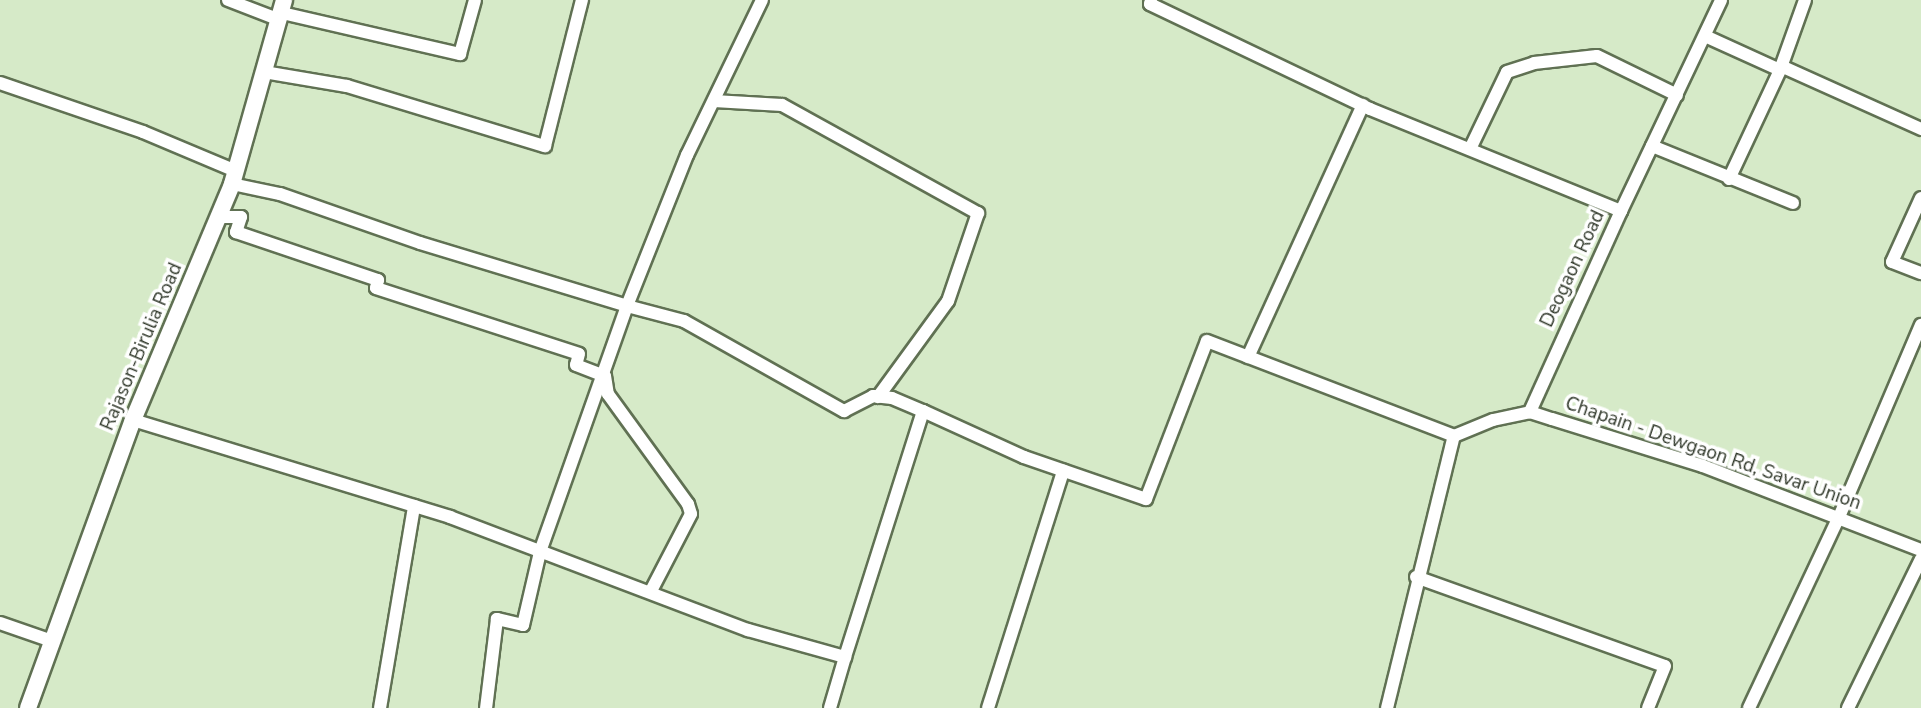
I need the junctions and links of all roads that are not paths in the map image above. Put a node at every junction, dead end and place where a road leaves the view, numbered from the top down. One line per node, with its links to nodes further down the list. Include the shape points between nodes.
1 (228, 0): 8 (street)
2 (475, 0): 8 (street, via 460,54)
3 (582, 0): 11 (street, via 545,146 347,86)
4 (762, 0): 14 (street)
5 (1721, 0): 9 (street)
6 (1805, 0): 10 (street)
7 (1147, 1): 15 (street, Deogaon Road)
8 (282, 11): 11 (street, Rajason-Birulia Road)
9 (1705, 36): 10 (street); 13 (street)
10 (1781, 68): 16 (street); 20 (street)
11 (264, 72): 19 (street, Rajason-Birulia Road)
12 (0, 83): 19 (street, via 143,132)
13 (1677, 95): 17 (street); 18 (street, via 1597,56 1534,63 1507,72)
14 (714, 101): 26 (street); 30 (street, via 782,105 978,213 948,301)
15 (1363, 105): 18 (street, Deogaon Road); 28 (street)
16 (1921, 129)
17 (1652, 146): 20 (street); 23 (street)
18 (1470, 149): 23 (street, Deogaon Road)
19 (234, 177): 24 (street, Rajason-Birulia Road); 26 (street, via 420,243)
20 (1729, 179): 22 (street)
21 (1921, 198): 25 (street, via 1892,262)
22 (1793, 203)
23 (1621, 211): 32 (street, Deogaon Road)
24 (220, 218): 29 (street, via 241,217 236,232 379,280 376,288 579,354 576,365); 33 (street, Rajason-Birulia Road)
25 (1921, 273)
26 (627, 306): 29 (street); 30 (street, via 684,321 844,411)
27 (1921, 325): 37 (street)
28 (1248, 357): 34 (street); 35 (street, via 1207,341 1146,499)
29 (605, 376): 39 (street); 42 (street, via 608,394 691,514)
30 (878, 397): 31 (street)
31 (923, 411): 35 (street); 45 (street)
32 (1530, 412): 34 (street, via 1493,420); 37 (street, Chapain - Dewgaon Rd, Savar Union, via 1703,466)
33 (133, 420): 36 (street); 44 (street, Rajason-Birulia Road)
34 (1454, 436): 41 (street)
35 (1063, 471): 50 (street)
36 (414, 506): 39 (street); 47 (street)
37 (1839, 517): 38 (street, Chapain - Dewgaon Rd, Savar Union); 53 (street)
38 (1921, 550)
39 (540, 552): 42 (street); 48 (street, via 523,625 497,620)
40 (1921, 559): 54 (street)
41 (1416, 577): 51 (street); 52 (street, via 1665,666)
42 (651, 591): 45 (street, via 748,630)
43 (0, 623): 44 (street)
44 (52, 640): 46 (street, Rajason-Birulia Road)
45 (845, 657): 49 (street)
46 (28, 708)
47 (380, 708)
48 (486, 708)
49 (830, 708)
50 (988, 708)
51 (1387, 708)
52 (1648, 708)
53 (1749, 708)
54 (1848, 708)

